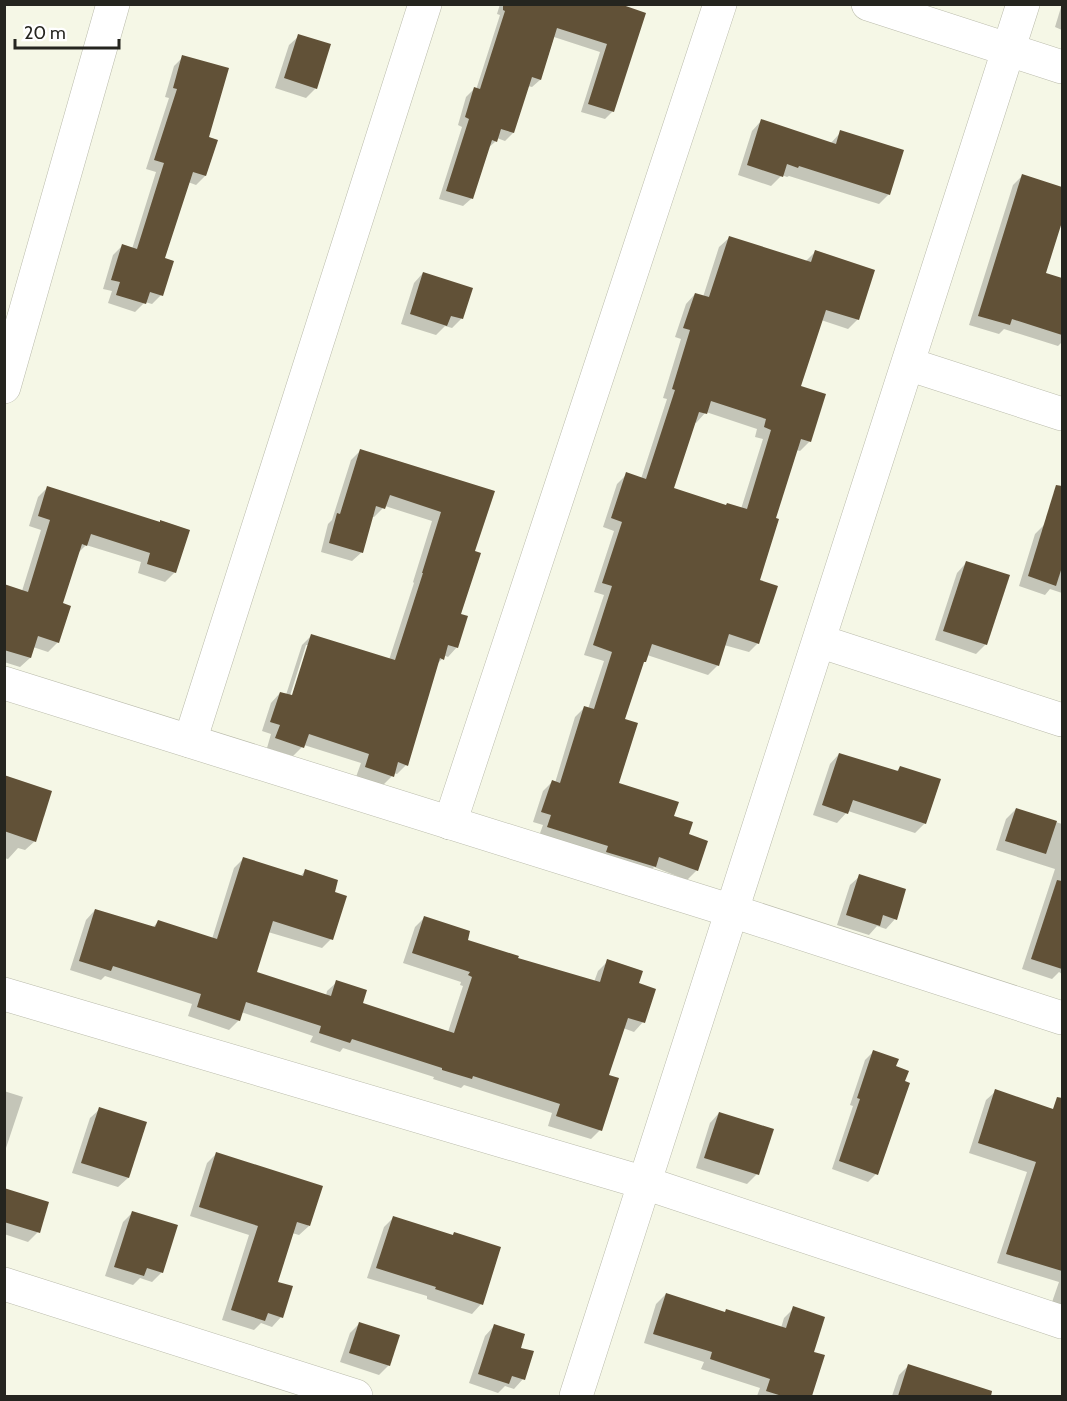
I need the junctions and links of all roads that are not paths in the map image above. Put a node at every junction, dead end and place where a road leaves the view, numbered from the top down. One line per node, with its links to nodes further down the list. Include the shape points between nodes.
1 (114, 4): 9 (street)
2 (425, 4): 14 (street)
3 (720, 4): 15 (street)
4 (868, 4): 6 (street)
5 (1023, 4): 6 (street)
6 (1009, 50): 7 (street); 8 (street)
7 (1062, 67)
8 (908, 364): 10 (street); 11 (street)
9 (4, 387)
10 (1062, 414)
11 (819, 641): 13 (street); 16 (street)
12 (4, 683): 14 (street)
13 (1062, 720)
14 (190, 741): 15 (street)
15 (450, 823): 16 (street)
16 (732, 911): 18 (street); 19 (street)
17 (4, 994): 19 (street)
18 (1062, 1018)
19 (645, 1183): 21 (street); 23 (street)
20 (4, 1284): 22 (street)
21 (1062, 1322)
22 (356, 1396)
23 (576, 1396)

